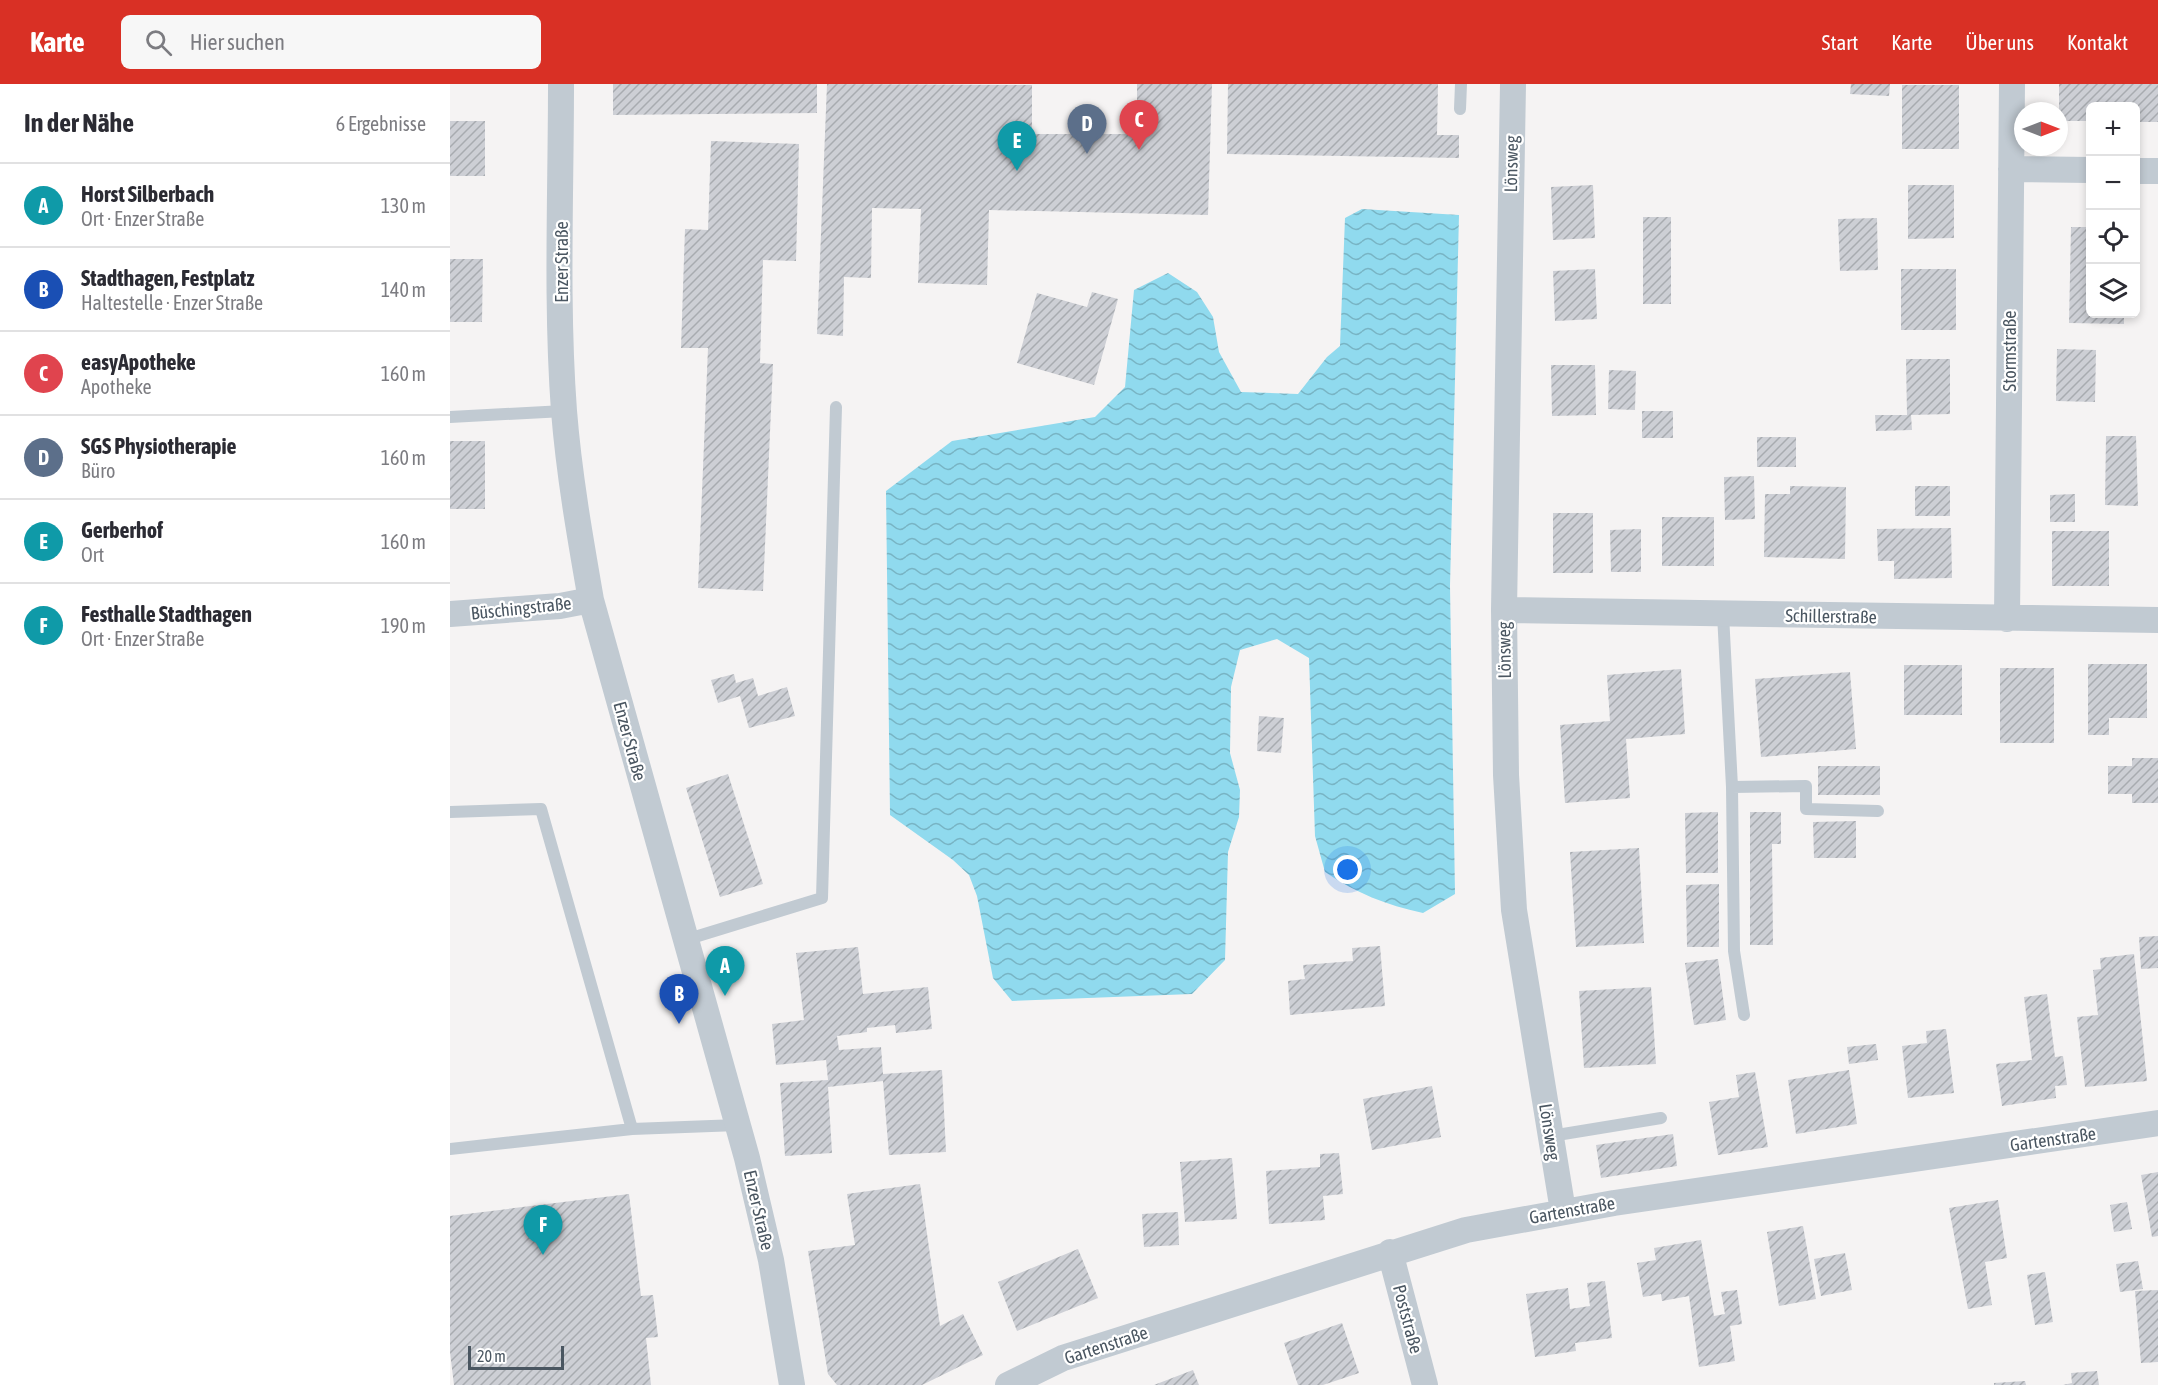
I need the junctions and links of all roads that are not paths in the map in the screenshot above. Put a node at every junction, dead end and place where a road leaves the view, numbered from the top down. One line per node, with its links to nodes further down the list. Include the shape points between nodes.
1 (561, 84): 11 (street, Enzer Straße)
2 (1461, 84): 5 (lane)
3 (1513, 84): 14 (street, Lönsweg)
4 (2012, 84): 6 (street, Stormstraße)
5 (1460, 109)
6 (2011, 169): 7 (street); 17 (street, Stormstraße)
7 (2086, 170)
8 (2140, 171): 9 (street)
9 (2158, 171)
10 (836, 407): 22 (lane, via 822,898)
11 (564, 411): 12 (lane); 13 (street, Enzer Straße)
12 (450, 417)
13 (591, 600): 16 (street, Büschingstraße); 22 (street, Enzer Straße)
14 (1504, 610): 15 (street, Schillerstraße); 28 (street, Lönsweg, via 1506,775 1514,910)
15 (1722, 614): 17 (street, Schillerstraße); 19 (lane)
16 (450, 615)
17 (2007, 619): 18 (street, Schillerstraße)
18 (2158, 620)
19 (1732, 787): 20 (lane, via 1806,786 1806,809); 23 (lane, via 1734,951)
20 (1878, 811)
21 (450, 812): 27 (lane, via 541,809)
22 (685, 940): 26 (street, Enzer Straße)
23 (1744, 1015)
24 (1661, 1118): 28 (lane)
25 (2158, 1123): 30 (street, Gartenstraße)
26 (738, 1125): 27 (lane); 32 (street, Enzer Straße, via 771,1260)
27 (632, 1129): 29 (lane)
28 (1551, 1136): 30 (street, Lönsweg)
29 (450, 1149)
30 (1563, 1211): 31 (street, Gartenstraße, via 1466,1230)
31 (1390, 1252): 33 (street, Gartenstraße, via 1063,1359); 34 (street, Poststraße)
32 (792, 1385)
33 (1008, 1385)
34 (1425, 1385)

